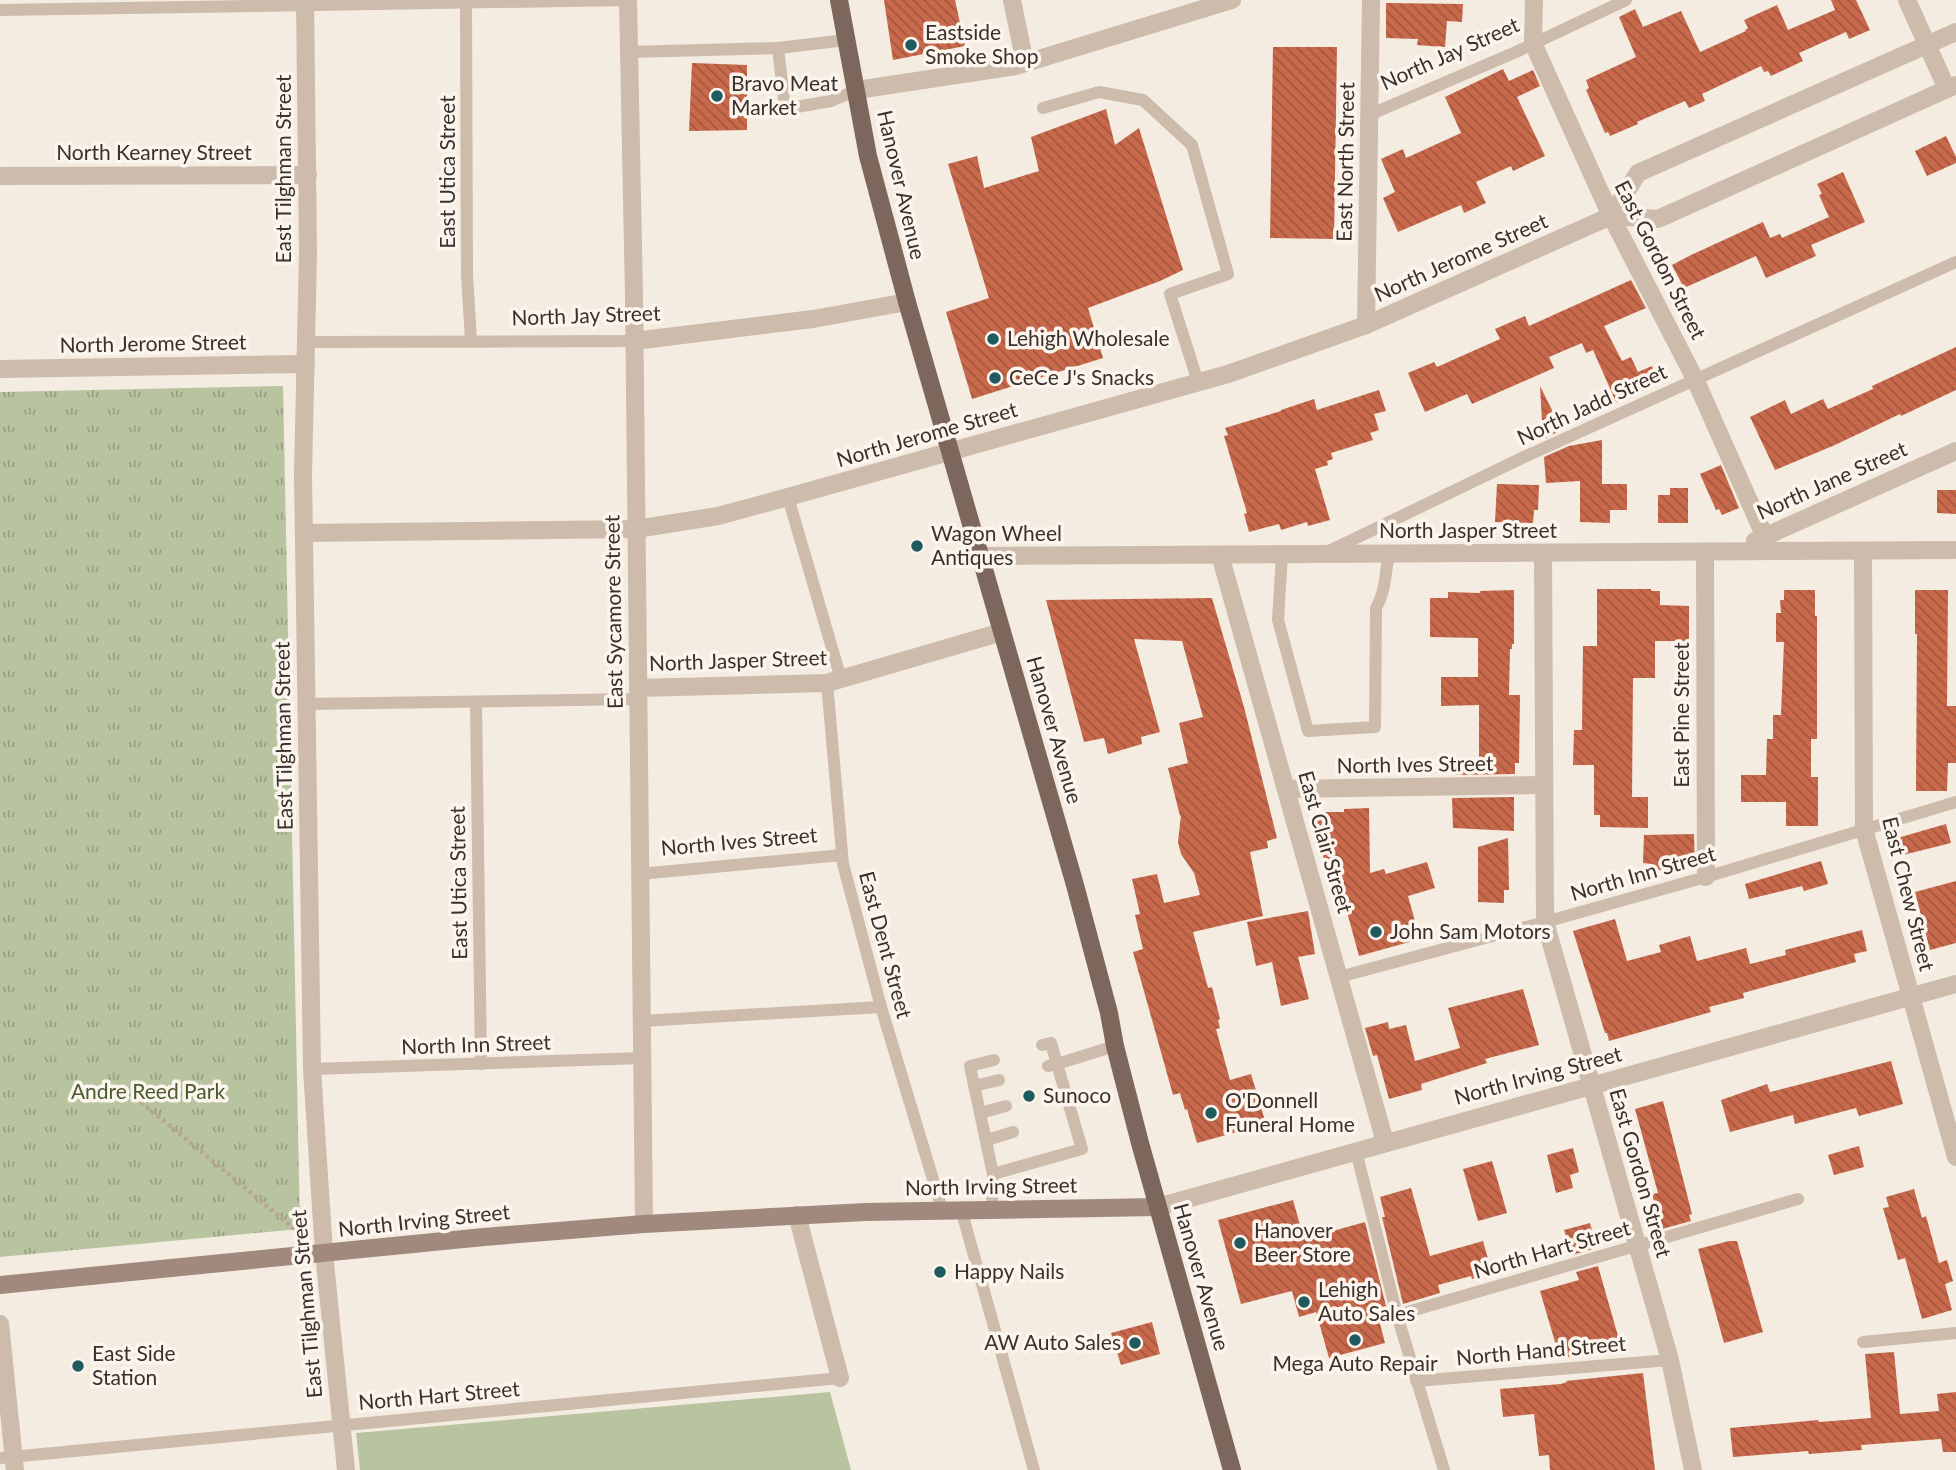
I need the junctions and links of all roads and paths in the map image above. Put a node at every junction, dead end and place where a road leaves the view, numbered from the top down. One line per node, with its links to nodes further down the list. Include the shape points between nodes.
1 (627, 0): 10 (lane); 18 (street, East Sycamore Street)
2 (839, 0): 14 (main road, Hanover Avenue)
3 (1012, 0): 19 (street)
4 (1232, 0): 11 (street)
5 (1371, 0): 23 (street, East North Street)
6 (1534, 0): 15 (street, East Gordon Street)
7 (1626, 0): 15 (lane, North Jay Street)
8 (1907, 0): 16 (street)
9 (305, 2): 10 (lane); 12 (lane); 24 (street, East Tilghman Street)
10 (466, 2): 30 (lane, East Utica Street)
11 (1175, 9): 19 (street)
12 (0, 10)
13 (1956, 32): 16 (street)
14 (846, 40): 17 (lane); 21 (main road, Hanover Avenue)
15 (1533, 43): 23 (lane, North Jay Street); 26 (street, East Gordon Street)
16 (1927, 45): 20 (street); 26 (street, via 1638,173)
17 (778, 48): 18 (lane); 21 (lane, via 785,109 831,101)
18 (629, 52): 31 (street, East Sycamore Street)
19 (1025, 63): 21 (street)
20 (1952, 87): 26 (street, North Jerome Street, via 1658,219)
21 (857, 90): 28 (main road, Hanover Avenue, via 868,156)
22 (1043, 108): 36 (lane, via 1099,92 1143,100 1192,145 1228,274 1170,294)
23 (1369, 115): 29 (street, East North Street)
24 (307, 175): 25 (street, North Kearney Street); 32 (street, East Tilghman Street)
25 (0, 176)
26 (1611, 216): 29 (street, North Jerome Street); 35 (street, East Gordon Street)
27 (1956, 262): 35 (lane, North Jadd Street)
28 (906, 302): 31 (street, North Jay Street, via 813,319); 38 (main road, Hanover Avenue)
29 (1366, 325): 36 (street, North Jerome Street)
30 (471, 341): 31 (lane, North Jay Street); 32 (lane, North Jay Street)
31 (634, 341): 40 (street, East Sycamore Street)
32 (306, 342): 33 (street, East Tilghman Street)
33 (306, 364): 34 (street, North Jerome Street); 41 (street, East Tilghman Street)
34 (0, 369)
35 (1695, 379): 42 (street, East Gordon Street); 48 (lane, North Jadd Street)
36 (1198, 382): 38 (street, North Jerome Street)
37 (1956, 451): 42 (street, North Jane Street)
38 (949, 452): 39 (street, North Jerome Street); 52 (main road, Hanover Avenue)
39 (788, 497): 40 (street, North Jerome Street, via 718,516); 54 (lane, East Dent Street)
40 (636, 529): 41 (street, North Jerome Street); 55 (street, East Sycamore Street)
41 (304, 533): 57 (street, East Tilghman Street)
42 (1765, 537): 45 (street, North Jane Street)
43 (1956, 550): 44 (street, North Jasper Street)
44 (1863, 551): 45 (street, North Jasper Street); 61 (street, East Chew Street)
45 (1726, 552): 46 (street, North Jasper Street)
46 (1704, 553): 50 (street, North Jasper Street); 64 (street, East Pine Street)
47 (1282, 554): 48 (street, North Jasper Street); 49 (lane, via 1278,620 1308,731 1375,727 1376,608 1384,595); 51 (street, North Jasper Street)
48 (1324, 554): 49 (street, North Jasper Street)
49 (1389, 554): 50 (street, North Jasper Street)
50 (1543, 554): 58 (street, East Gordon Street)
51 (1220, 555): 52 (street, North Jasper Street); 59 (street, East Clair Street)
52 (979, 556): 53 (main road, Hanover Avenue)
53 (1002, 632): 54 (street, North Jasper Street); 72 (main road, Hanover Avenue, via 1075,885)
54 (834, 681): 55 (street, North Jasper Street); 62 (lane, East Dent Street)
55 (638, 694): 56 (lane, North Jasper Street); 63 (street, East Sycamore Street)
56 (476, 702): 57 (lane, North Jasper Street); 75 (lane, East Utica Street)
57 (306, 704): 77 (street, East Tilghman Street)
58 (1544, 785): 59 (street, North Ives Street); 65 (street, East Gordon Street)
59 (1286, 789): 66 (street, East Clair Street)
60 (1956, 802): 61 (lane, North Inn Street)
61 (1864, 830): 64 (lane, North Inn Street); 68 (street, East Chew Street)
62 (842, 855): 63 (lane, North Ives Street); 69 (lane, East Dent Street)
63 (640, 874): 70 (street, East Sycamore Street)
64 (1706, 877): 65 (lane, North Inn Street)
65 (1545, 922): 66 (lane, North Inn Street); 79 (street, East Gordon Street)
66 (1339, 977): 86 (street, East Clair Street)
67 (1956, 984): 68 (street, North Irving Street)
68 (1911, 997): 79 (street, North Irving Street); 88 (street, East Chew Street)
69 (881, 1007): 70 (lane); 92 (lane, East Dent Street)
70 (642, 1021): 73 (street, East Sycamore Street)
71 (1042, 1045): 76 (lane, via 1051,1043)
72 (1115, 1046): 76 (lane); 91 (main road, Hanover Avenue)
73 (642, 1058): 75 (lane, North Inn Street); 96 (street, East Sycamore Street)
74 (994, 1060): 80 (lane, via 970,1066)
75 (481, 1064): 77 (lane, North Inn Street)
76 (1052, 1065): 89 (lane, via 1066,1117 1082,1149)
77 (312, 1069): 98 (street, East Tilghman Street)
78 (999, 1080): 80 (lane)
79 (1591, 1085): 86 (street, North Irving Street); 97 (street, East Gordon Street)
80 (974, 1086): 83 (lane)
81 (141, 1102): 98 (path)
82 (1006, 1106): 83 (lane)
83 (981, 1113): 85 (lane)
84 (1013, 1132): 85 (lane)
85 (987, 1140): 89 (lane)
86 (1385, 1142): 87 (street, North Irving Street)
87 (1356, 1150): 91 (street, North Irving Street); 100 (lane)
88 (1956, 1157)
89 (993, 1174): 94 (lane)
90 (1798, 1199): 97 (lane, North Hart Street)
91 (1158, 1207): 94 (main road, North Irving Street); 111 (main road, Hanover Avenue)
92 (942, 1209): 93 (main road, North Irving Street); 95 (main road, North Irving Street)
93 (961, 1209): 94 (main road, North Irving Street); 110 (lane)
94 (992, 1209)
95 (797, 1215): 96 (main road, North Irving Street); 105 (street)
96 (644, 1224): 98 (main road, North Irving Street)
97 (1637, 1245): 100 (lane, North Hart Street); 104 (street, East Gordon Street)
98 (324, 1253): 99 (main road, North Irving Street); 107 (street, East Tilghman Street)
99 (0, 1285)
100 (1397, 1315): 106 (lane)
101 (0, 1324): 108 (street)
102 (1956, 1333): 103 (lane)
103 (1863, 1342)
104 (1670, 1360): 106 (lane, North Hand Street); 113 (street, East Gordon Street)
105 (840, 1378): 107 (lane, North Hart Street)
106 (1416, 1381): 112 (lane)
107 (341, 1424): 108 (lane, North Hart Street); 109 (street, East Tilghman Street)
108 (9, 1461)
109 (346, 1470)
110 (1034, 1470)
111 (1232, 1470)
112 (1444, 1470)
113 (1693, 1470)

